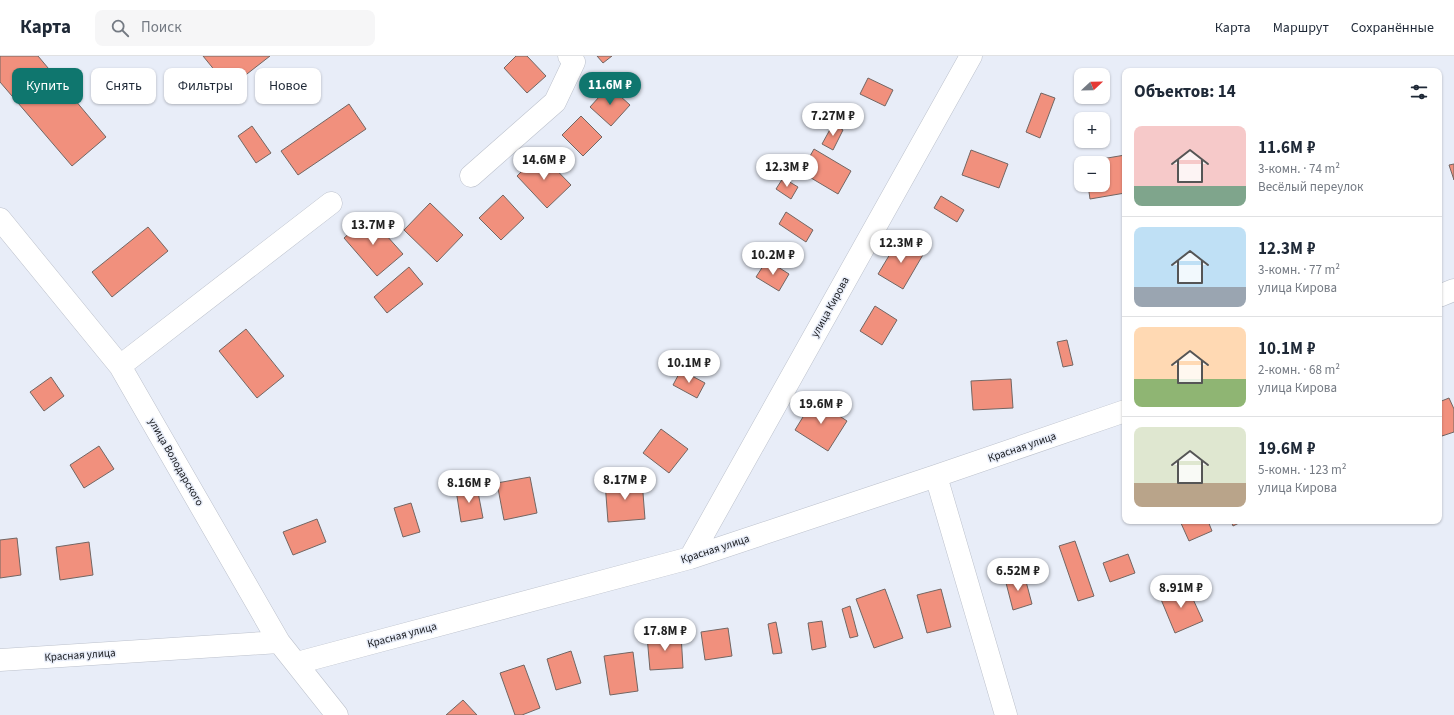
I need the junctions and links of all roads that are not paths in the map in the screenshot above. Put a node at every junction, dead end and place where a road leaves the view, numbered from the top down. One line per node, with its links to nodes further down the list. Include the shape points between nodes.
1 (569, 56): 3 (street, via 574,62 555,102)
2 (970, 56): 11 (street, улица Кирова)
3 (471, 176)
4 (330, 203): 8 (street)
5 (0, 219): 8 (street, улица Володарского)
6 (1454, 290): 7 (street)
7 (1442, 295)
8 (120, 366): 12 (street, улица Володарского)
9 (1122, 412): 10 (street, Красная улица)
10 (936, 476): 11 (street, Красная улица); 16 (street)
11 (690, 558): 14 (street, Красная улица)
12 (279, 642): 13 (street, Красная улица); 14 (street, улица Володарского)
13 (0, 660)
14 (297, 663): 15 (street, улица Володарского)
15 (337, 715)
16 (1006, 715)

